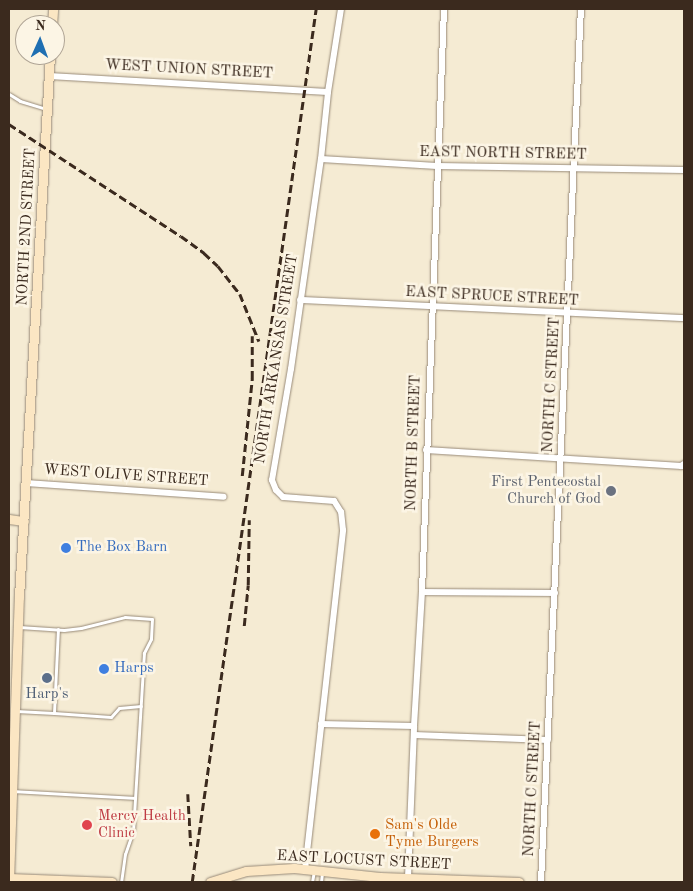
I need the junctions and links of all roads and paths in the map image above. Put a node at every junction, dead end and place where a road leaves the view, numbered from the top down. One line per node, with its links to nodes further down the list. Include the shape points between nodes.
1 (341, 9): 6 (street, NORTH ARKANSAS STREET)
2 (444, 9): 10 (street, NORTH B STREET)
3 (581, 9): 11 (street, NORTH C STREET)
4 (50, 65): 5 (main road, NORTH 2ND STREET)
5 (49, 76): 6 (street, WEST UNION STREET); 8 (main road, NORTH 2ND STREET)
6 (328, 92): 9 (street, NORTH ARKANSAS STREET)
7 (9, 94): 8 (lane)
8 (47, 109): 20 (main road, NORTH 2ND STREET)
9 (321, 159): 10 (street, EAST NORTH STREET); 13 (street, NORTH ARKANSAS STREET)
10 (437, 166): 11 (street, EAST NORTH STREET); 14 (street, NORTH B STREET)
11 (575, 169): 12 (street, EAST NORTH STREET); 15 (street, NORTH C STREET)
12 (684, 170)
13 (300, 300): 14 (street, EAST SPRUCE STREET); 31 (street, NORTH ARKANSAS STREET, via 272,480 283,497 334,501 344,530)
14 (432, 307): 15 (street, EAST SPRUCE STREET); 17 (street, NORTH B STREET)
15 (567, 313): 16 (street, EAST SPRUCE STREET); 18 (street, NORTH C STREET)
16 (684, 318)
17 (426, 450): 18 (street); 24 (street, NORTH B STREET)
18 (561, 457): 19 (street); 25 (street, NORTH C STREET)
19 (683, 465)
20 (26, 483): 21 (street, WEST OLIVE STREET); 23 (main road, NORTH 2ND STREET)
21 (224, 497)
22 (9, 519): 23 (main road)
23 (24, 521): 26 (main road, NORTH 2ND STREET)
24 (422, 592): 25 (street); 32 (street, NORTH B STREET)
25 (556, 593): 34 (street, NORTH C STREET)
26 (18, 627): 27 (lane); 29 (main road, NORTH 2ND STREET)
27 (58, 629): 28 (lane, via 81,628 125,617 152,619 151,639 144,653); 30 (lane)
28 (141, 706): 30 (lane, via 119,708 112,717); 37 (lane)
29 (15, 711): 30 (lane); 35 (main road, NORTH 2ND STREET)
30 (54, 713)
31 (321, 724): 32 (street); 40 (street, NORTH ARKANSAS STREET)
32 (414, 726): 33 (street, NORTH B STREET)
33 (414, 735): 34 (street); 43 (street, NORTH B STREET)
34 (548, 740): 53 (street, NORTH C STREET)
35 (11, 746): 36 (main road, NORTH 2ND STREET)
36 (12, 790): 37 (lane); 38 (main road, NORTH 2ND STREET)
37 (135, 798): 47 (lane, via 133,830)
38 (10, 816): 41 (main road, NORTH 2ND STREET)
39 (246, 871): 40 (main road, EAST LOCUST STREET, via 272,868); 48 (main road, EAST LOCUST STREET); 49 (main road)
40 (313, 871): 42 (main road, EAST LOCUST STREET); 50 (lane); 51 (lane)
41 (9, 879): 44 (main road)
42 (380, 880): 43 (main road, EAST LOCUST STREET)
43 (411, 880): 52 (main road, EAST LOCUST STREET)
44 (66, 881): 45 (main road)
45 (93, 882): 46 (main road)
46 (112, 882)
47 (121, 882)
48 (210, 882)
49 (245, 882)
50 (312, 882)
51 (321, 882)
52 (519, 882)
53 (541, 882)

